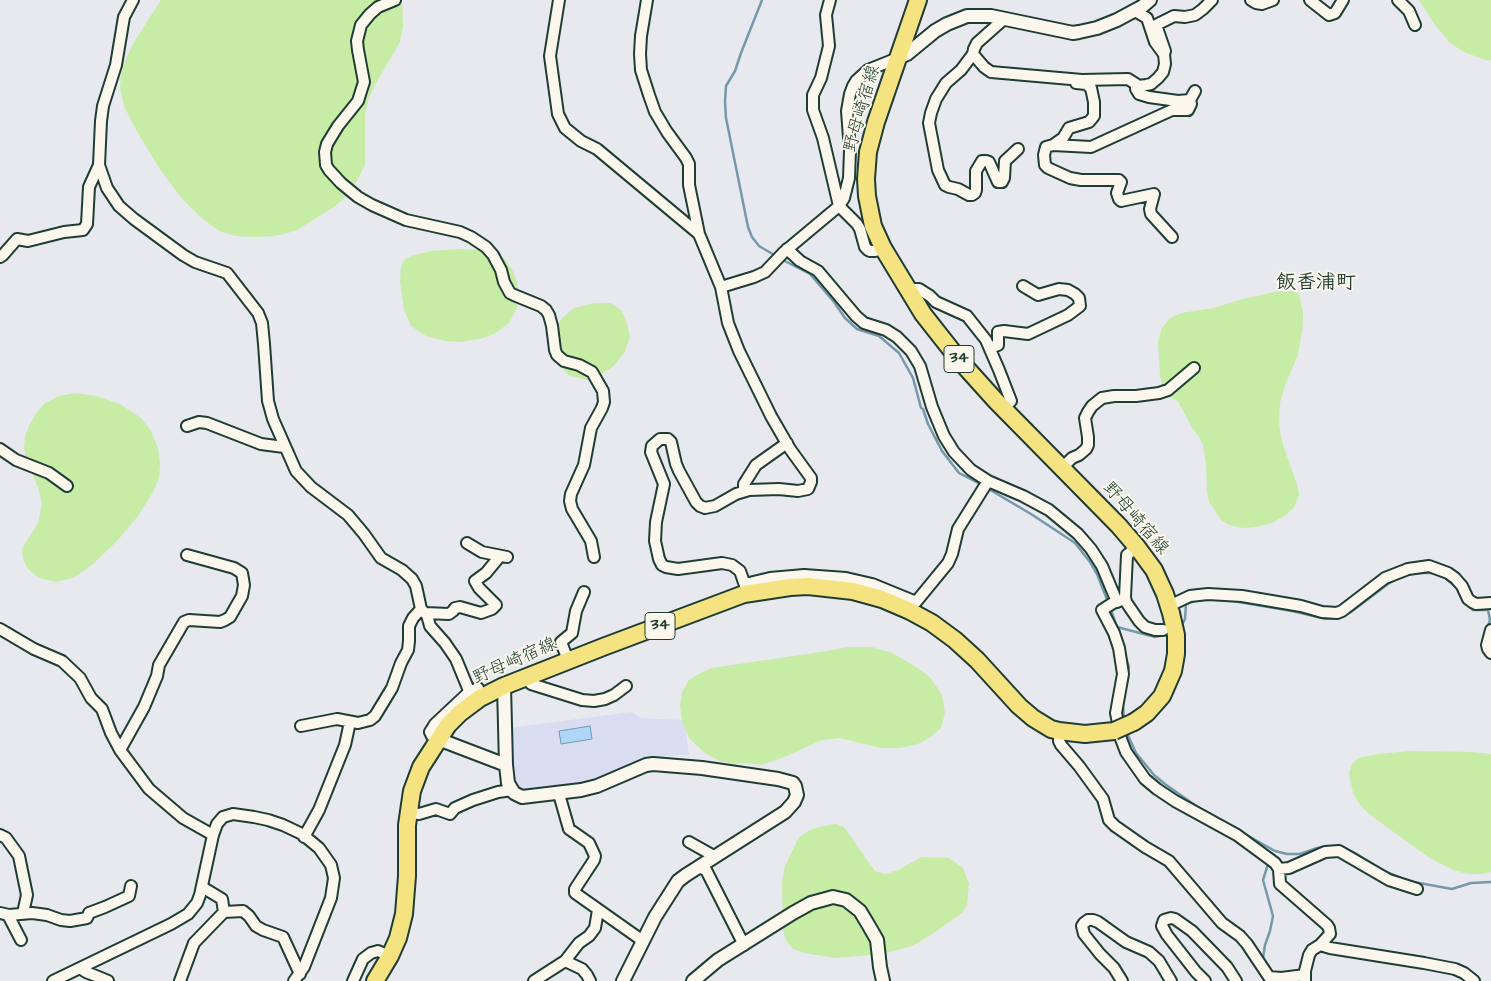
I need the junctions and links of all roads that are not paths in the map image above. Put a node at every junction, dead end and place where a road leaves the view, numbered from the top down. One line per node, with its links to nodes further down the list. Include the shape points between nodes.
1 (133, 0): 24 (street, via 124,17 116,65 103,106)
2 (395, 0): 48 (street, via 378,7 362,25 357,41 364,82 358,100 327,144 326,165 340,183 358,197 406,220 460,232 486,247 510,292 546,310 557,356 592,372 603,391 604,402 591,428 584,465 570,501 590,541)
3 (647, 0): 26 (street, via 641,36 641,70 655,112 686,158)
4 (830, 0): 25 (street, via 826,15 829,46 813,95 813,110)
5 (918, 0): 17 (main road, 野母崎宿線 / 34)
6 (1150, 0): 14 (street, 野母崎宿線)
7 (1212, 0): 19 (street, via 1195,15 1174,16 1156,25 1166,51)
8 (1251, 0): 9 (street, via 1262,4)
9 (1273, 0)
10 (1310, 0): 11 (street, via 1329,15)
11 (1343, 0)
12 (1398, 0): 16 (street, via 1409,11)
13 (556, 3): 26 (street, via 550,56 558,114 565,128 597,149)
14 (1135, 11): 15 (street, 野母崎宿線, via 1098,28 1073,33); 19 (street, via 1148,18 1155,42)
15 (1004, 19): 17 (street, 野母崎宿線, via 978,15 960,18 907,54); 18 (street, via 977,43)
16 (1415, 25)
17 (901, 51): 25 (street, 野母崎宿線, via 868,70 853,86 847,111 849,178); 28 (main road, 野母崎宿線 / 34, via 868,152 868,206)
18 (973, 54): 20 (street, via 991,72); 23 (street, via 946,83 936,99 928,123 938,170 945,185 972,195 976,190 976,171 982,161 989,162 998,182 1002,182 1005,161)
19 (1164, 54): 21 (street, via 1165,64 1158,78 1151,84)
20 (1047, 78): 21 (street, via 1119,78); 22 (street, via 1088,85 1094,102 1092,120 1069,128 1065,136)
21 (1136, 84): 22 (street, via 1137,92 1149,97 1178,101 1192,95 1191,104 1188,110 1172,110 1091,146)
22 (1053, 145): 27 (street, via 1044,150 1048,168 1081,180 1119,180 1117,193 1121,201 1154,194 1151,214)
23 (1018, 149)
24 (99, 166): 30 (street, via 89,187 87,224 83,230 28,241 17,239); 39 (street, via 107,188 134,220 195,262 227,273 258,313 262,323 268,401)
25 (839, 206): 28 (street, via 857,224 868,250); 29 (street, 野母崎宿線)
26 (699, 234): 32 (street)
27 (1172, 237)
28 (883, 248): 33 (main road, 野母崎宿線 / 34)
29 (785, 251): 32 (street, 野母崎宿線, via 766,272); 42 (street, via 818,271 860,319 886,330 911,351 920,366 944,436 971,470)
30 (0, 257)
31 (1023, 286): 34 (street, via 1038,295 1068,290 1079,298 1080,306 1028,334 998,332 998,345)
32 (721, 287): 38 (street, via 728,323 739,351)
33 (910, 292): 34 (street, via 919,290 967,316); 36 (main road, 野母崎宿線 / 34, via 960,361)
34 (990, 348): 36 (street, via 1010,401)
35 (1194, 368): 41 (street, via 1168,390 1159,393 1102,398 1085,418 1086,449)
36 (1004, 409): 41 (main road, 野母崎宿線 / 34)
37 (186, 426): 39 (street, via 207,423 261,444)
38 (787, 444): 44 (street, via 756,465 744,484); 44 (street, via 811,478 808,489)
39 (284, 447): 54 (street, via 296,471 311,487 348,515 381,558 412,579)
40 (0, 450): 43 (street)
41 (1062, 468): 46 (main road, 野母崎宿線 / 34)
42 (988, 481): 49 (street, via 958,530 948,563 916,602 872,584 846,578 804,575 770,578); 51 (street, via 1049,510 1078,534 1099,561)
43 (67, 486)
44 (744, 491): 49 (street, via 710,508 700,506 679,471 670,441 660,439 652,446 652,455 664,484 655,533 662,565 674,569 727,564 738,568)
45 (467, 543): 54 (street, via 482,552 503,556 476,581 496,605 492,610 481,613 460,607 449,614)
46 (1137, 547): 51 (street, via 1127,555); 53 (main road, 野母崎宿線 / 34, via 1154,570)
47 (187, 555): 67 (street, via 242,573 242,596 225,620 184,622 159,665 144,707)
48 (594, 557)
49 (746, 589): 59 (main road, 野母崎宿線 / 34); 65 (main road, 野母崎宿線 / 34, via 823,587 853,591 910,611 961,645 1033,718)
50 (584, 592): 59 (street, via 572,633 561,642)
51 (1115, 603): 56 (street, via 1126,602 1145,626); 77 (street, via 1102,610 1114,633 1122,664 1116,713 1126,752 1157,789 1237,835)
52 (1491, 603): 53 (street, via 1476,604 1468,600 1455,578 1429,566 1408,569 1385,578 1337,613 1242,596 1208,594 1190,596)
53 (1169, 606): 56 (main road, 野母崎宿線 / 34)
54 (423, 611): 63 (street, via 413,618 409,626 408,650 381,707 370,720); 66 (street, via 474,691 435,724 430,732)
55 (0, 629): 67 (street, via 62,661 80,678 91,698 102,709)
56 (1171, 630): 65 (main road, 野母崎宿線 / 34, bridge, via 1176,654 1173,671 1162,696 1147,713 1114,730 1085,734)
57 (1491, 630): 58 (street, via 1488,645)
58 (1491, 653)
59 (568, 660): 60 (main road, 野母崎宿線 / 34)
60 (527, 676): 61 (main road, 野母崎宿線 / 34); 62 (street, via 532,684 582,700 605,699)
61 (504, 686): 66 (main road, 野母崎宿線 / 34, via 460,713); 68 (street)
62 (626, 686)
63 (350, 722): 64 (street, via 342,719); 74 (street, via 345,745 319,810)
64 (301, 726)
65 (1060, 731): 94 (street, via 1060,745 1080,766 1103,799 1109,820 1169,860 1222,923 1240,936 1272,977)
66 (438, 739): 68 (street); 71 (main road, 野母崎宿線 / 34, via 421,767 412,791)
67 (120, 750): 73 (street, via 149,789 183,818)
68 (506, 764): 69 (street)
69 (512, 790): 70 (street, via 522,797); 71 (street, via 473,800 455,808 450,814 436,809)
70 (559, 794): 76 (street, via 597,786 654,764 702,768 793,783 796,796 785,812); 82 (street, via 569,829 589,843 595,856 575,893)
71 (409, 813): 90 (main road, 野母崎宿線 / 34, via 404,914)
72 (0, 835): 85 (street, via 20,856 27,895)
73 (213, 835): 74 (street, via 220,820 233,814 268,820); 80 (street)
74 (304, 837): 93 (street, via 328,859 334,872 334,882 331,898)
75 (689, 842): 76 (street)
76 (714, 856): 78 (street)
77 (1273, 863): 81 (street, via 1289,868 1325,852 1339,851 1389,880); 89 (street, via 1280,884 1329,928 1330,934)
78 (698, 867): 87 (street, via 678,881); 88 (street, via 706,870)
79 (132, 886): 85 (street, via 129,896 90,913 87,918 70,921)
80 (202, 887): 83 (street, via 222,899); 92 (street, via 197,903 183,918)
81 (1417, 889)
82 (598, 910): 87 (street); 91 (street, via 595,928)
83 (224, 912): 93 (street, via 244,911 256,926 283,937); 98 (street, via 194,943)
84 (4, 914): 85 (street); 86 (street)
85 (24, 914)
86 (21, 940)
87 (643, 941): 103 (street)
88 (744, 945): 95 (street, via 718,960); 104 (street, via 811,903 833,897 846,900 860,911 877,940)
89 (1320, 945): 94 (street, via 1309,955); 109 (street, via 1455,969)
90 (390, 956): 99 (street, via 378,951 366,956); 100 (main road, 野母崎宿線 / 34)
91 (565, 961): 101 (street); 102 (street, via 582,969)
92 (80, 968): 96 (street); 97 (street)
93 (297, 978)
94 (1305, 978)
95 (696, 980)
96 (53, 981)
97 (108, 981)
98 (180, 981)
99 (354, 981)
100 (375, 981)
101 (534, 981)
102 (590, 981)
103 (623, 981)
104 (883, 981)
105 (1122, 981): 106 (street, via 1084,934 1082,926 1088,920 1098,922 1126,942 1149,952 1159,961)
106 (1171, 981)
107 (1205, 981): 108 (street, via 1167,935 1162,926 1164,920 1176,919 1192,931)
108 (1236, 981)
109 (1474, 981)

